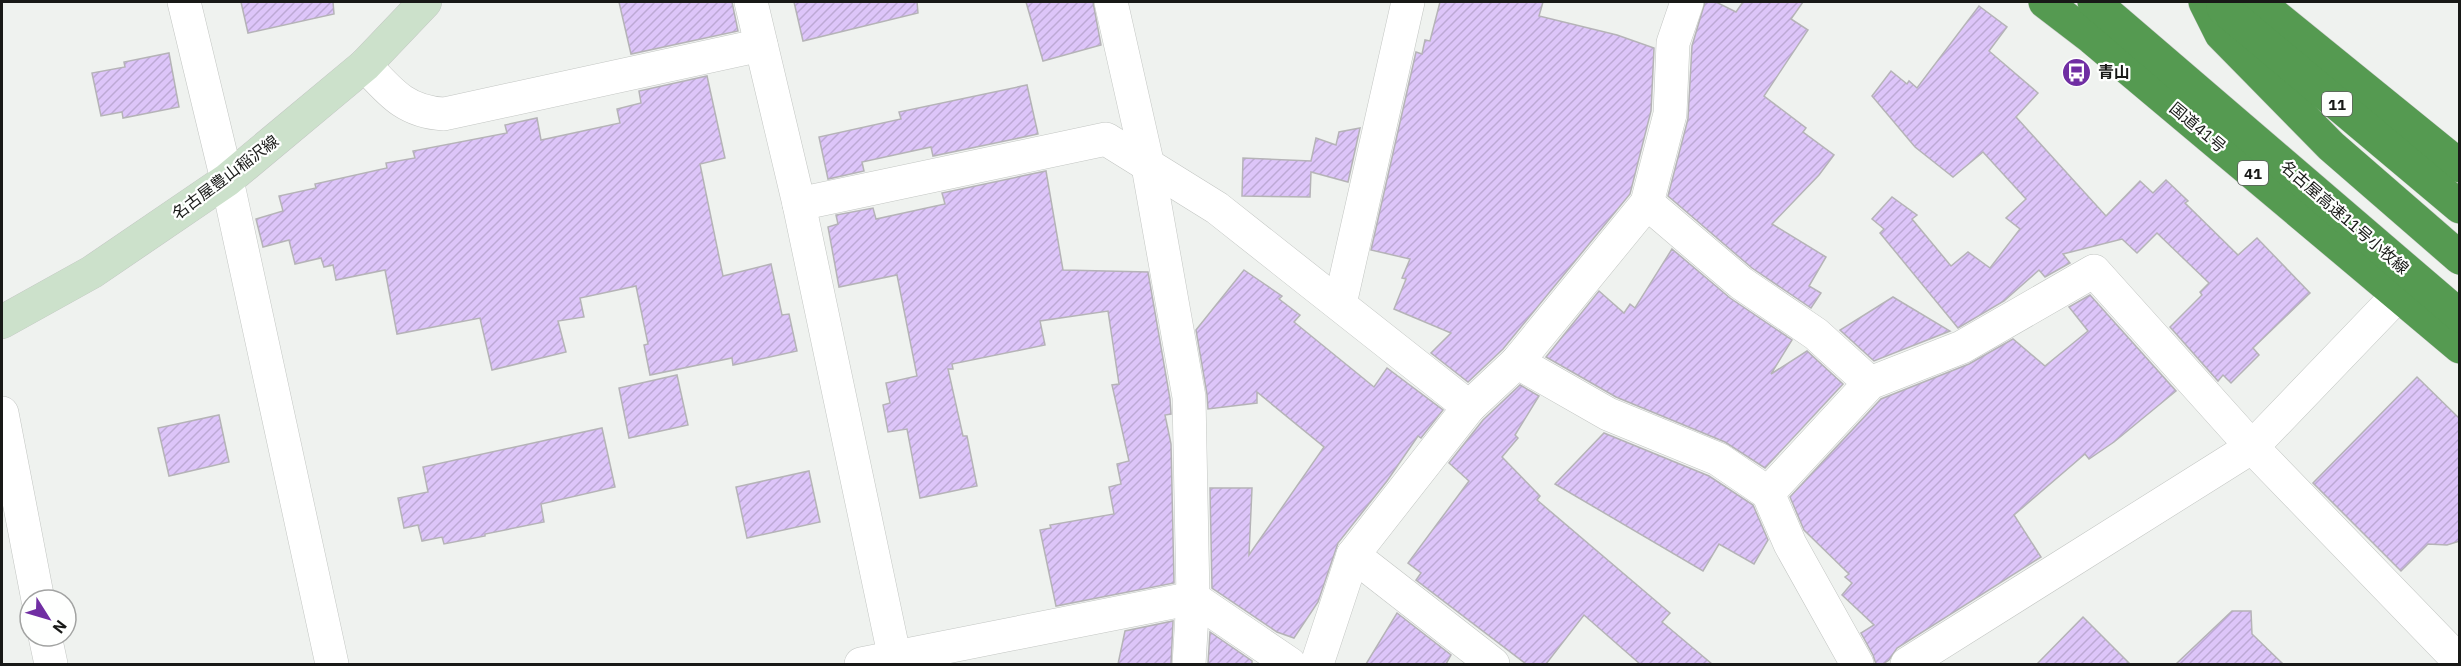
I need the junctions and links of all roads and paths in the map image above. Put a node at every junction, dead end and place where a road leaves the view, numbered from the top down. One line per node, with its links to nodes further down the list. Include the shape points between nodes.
1 (184, 2): 16 (street)
2 (424, 2): 13 (main road, 名古屋豊山稲沢線)
3 (750, 2): 12 (street)
4 (1111, 2): 14 (street)
5 (1408, 2): 22 (street)
6 (1686, 2): 17 (street, via 1673,43 1670,114)
7 (2045, 2): 21 (highway, 国道41号 / 41)
8 (2094, 2): 23 (highway, 名古屋高速11号小牧線)
9 (2205, 2): 20 (highway, via 2221,34 2331,146)
10 (2214, 2): 19 (highway, 11)
11 (2258, 2): 15 (highway)
12 (761, 45): 13 (street, via 444,114 426,113 394,96); 18 (street)
13 (365, 65): 16 (main road, 名古屋豊山稲沢線)
14 (1148, 166): 18 (street, via 1106,139); 22 (street, via 1217,208); 34 (street, via 1189,398)
15 (2460, 166)
16 (227, 180): 24 (main road, 名古屋豊山稲沢線, via 92,272); 39 (street)
17 (1647, 203): 26 (street); 27 (street, via 1742,283 1816,334)
18 (799, 204): 36 (street)
19 (2460, 207)
20 (2460, 258)
21 (2398, 295): 25 (highway, 国道41号 / 41); 30 (street)
22 (1340, 304): 28 (street)
23 (2460, 316)
24 (2, 322)
25 (2460, 347)
26 (1517, 362): 28 (street); 31 (street, via 1608,414 1718,459)
27 (1870, 382): 30 (street, via 1962,347 2094,271); 31 (street)
28 (1469, 406): 32 (street)
29 (2, 413): 33 (street)
30 (2252, 447): 37 (street); 46 (street)
31 (1768, 493): 45 (street, via 1790,544)
32 (1353, 555): 43 (street); 44 (street)
33 (36, 588)
34 (1193, 598): 36 (street); 41 (street); 42 (street)
35 (48, 648): 38 (street)
36 (895, 661): 40 (street)
37 (2460, 662)
38 (51, 664)
39 (332, 664)
40 (861, 664)
41 (1189, 664)
42 (1290, 664)
43 (1317, 664)
44 (1494, 664)
45 (1857, 664)
46 (1907, 664)

